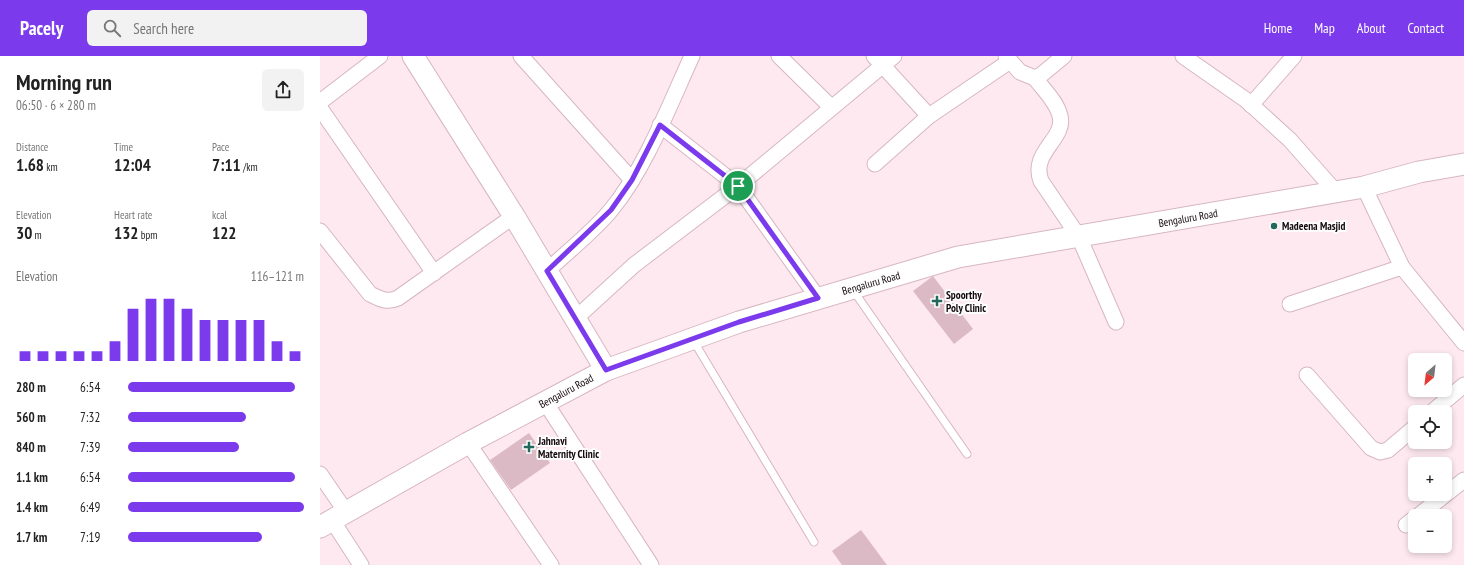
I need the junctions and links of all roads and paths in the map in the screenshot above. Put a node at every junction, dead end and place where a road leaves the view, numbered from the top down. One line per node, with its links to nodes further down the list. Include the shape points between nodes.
1 (380, 56): 12 (street)
2 (413, 56): 24 (street)
3 (521, 56): 20 (street)
4 (692, 56): 17 (street)
5 (780, 56): 14 (street)
6 (1064, 56): 11 (street)
7 (1183, 56): 13 (street)
8 (1294, 56): 13 (street)
9 (884, 59): 14 (street); 16 (street)
10 (1008, 59): 11 (street, via 1020,72); 16 (street)
11 (1035, 78): 26 (street, via 1056,107 1061,122 1041,156 1038,173)
12 (320, 102)
13 (1252, 105): 23 (street, via 1290,140)
14 (831, 107): 21 (street)
15 (320, 108): 29 (street)
16 (929, 116): 18 (street)
17 (660, 125): 20 (street); 21 (street)
18 (875, 164)
19 (1464, 164): 22 (street, Bengaluru Road, via 1419,172)
20 (632, 180): 28 (street, via 611,210)
21 (738, 186): 31 (street); 33 (street, via 634,265)
22 (1364, 187): 23 (street, Bengaluru Road); 27 (street)
23 (1335, 191): 26 (street, Bengaluru Road)
24 (514, 216): 28 (street); 29 (street)
25 (320, 231): 29 (street, via 370,294 381,300 391,301 398,298)
26 (1079, 238): 30 (street, Bengaluru Road, via 958,257); 34 (street)
27 (1402, 267): 32 (street); 36 (street)
28 (547, 271): 33 (street)
29 (434, 273)
30 (852, 288): 31 (street, Bengaluru Road); 44 (lane)
31 (818, 298): 35 (street, Bengaluru Road)
32 (1290, 304)
33 (576, 318): 37 (street)
34 (1116, 322)
35 (692, 339): 37 (street, Bengaluru Road); 49 (lane)
36 (1464, 343)
37 (606, 370): 40 (street, Bengaluru Road)
38 (1307, 375): 42 (street, via 1371,448 1380,452 1388,450)
39 (1464, 385): 41 (street)
40 (545, 402): 43 (street, Bengaluru Road); 52 (street)
41 (1440, 405)
42 (1408, 432)
43 (468, 443): 48 (street, Bengaluru Road); 50 (street)
44 (967, 454)
45 (320, 474): 48 (street)
46 (1464, 480): 47 (street)
47 (1427, 509)
48 (333, 520): 51 (street)
49 (814, 542)
50 (549, 564)
51 (361, 565)
52 (651, 565)

